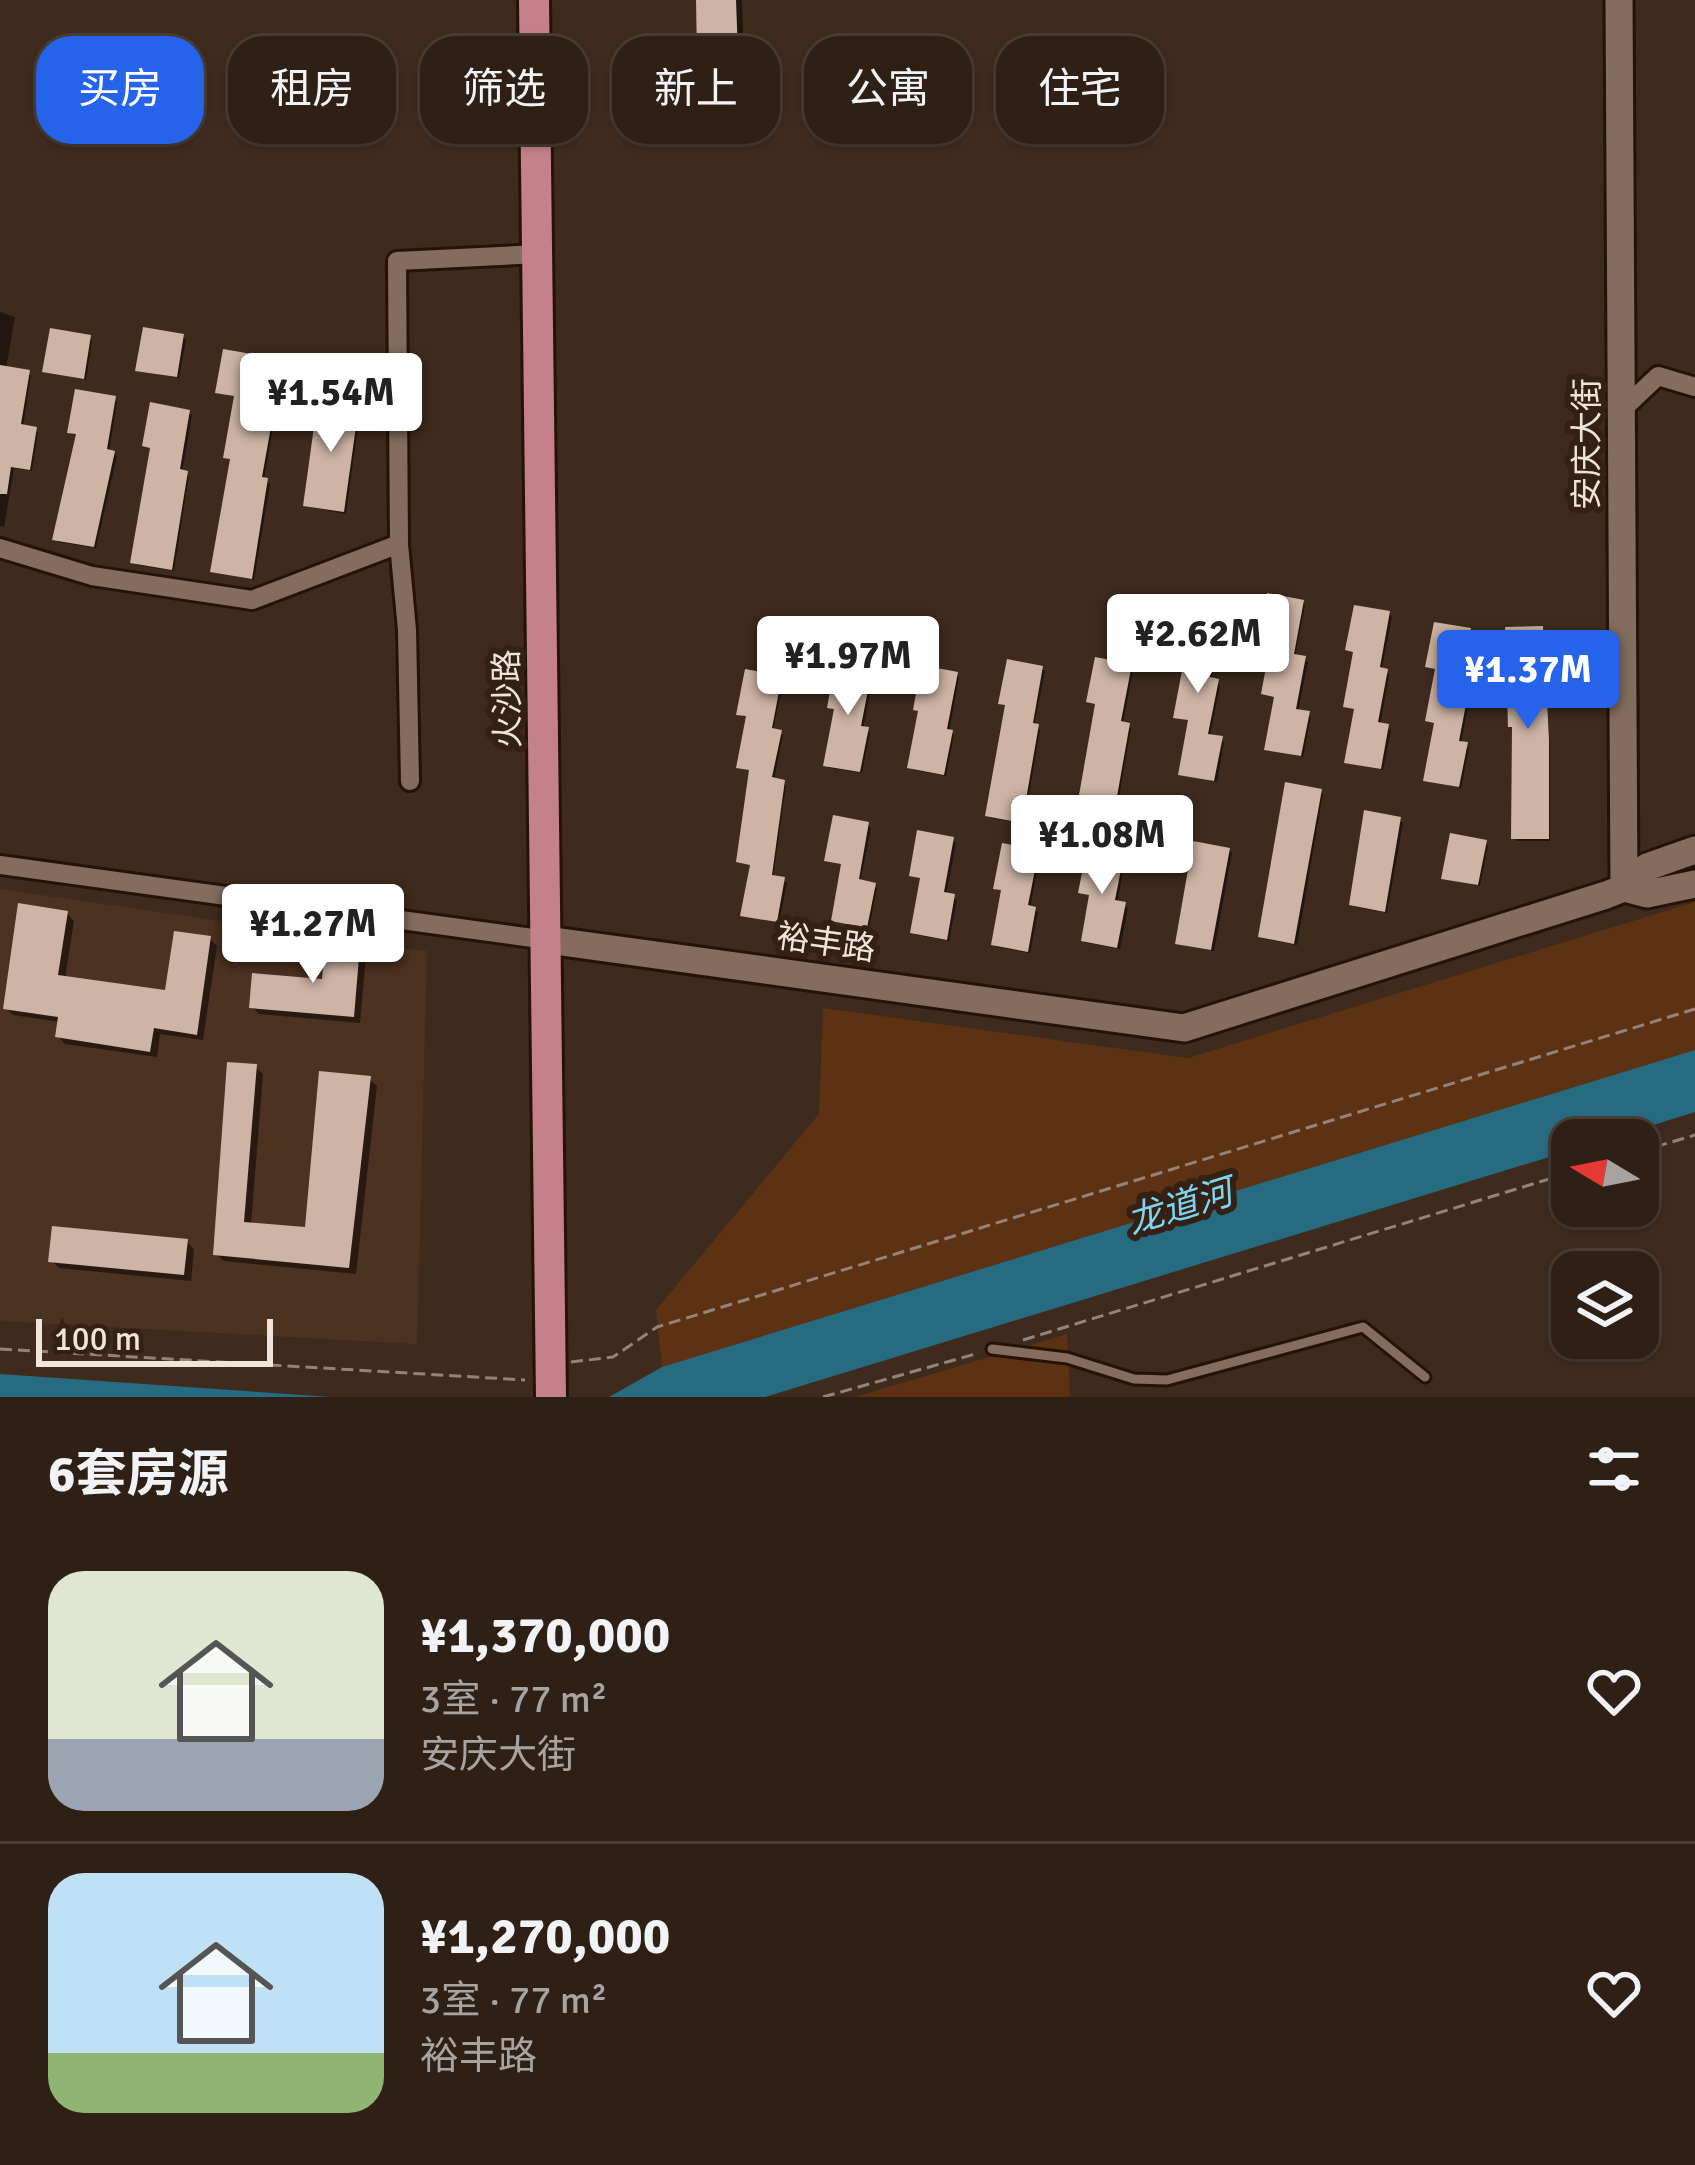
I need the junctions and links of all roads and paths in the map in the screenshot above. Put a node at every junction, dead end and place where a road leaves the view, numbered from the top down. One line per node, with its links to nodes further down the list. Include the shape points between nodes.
1 (516, 0): 4 (main road, 火沙路)
2 (534, 0): 4 (main road, 火沙路)
3 (1619, 0): 6 (street, 安庆大街)
4 (529, 255): 7 (street, via 397,261); 14 (main road, 火沙路)
5 (1695, 387): 6 (street, via 1658,376)
6 (1623, 409): 13 (street, 安庆大街)
7 (399, 544): 8 (street, via 252,600 92,576); 9 (street)
8 (0, 548)
9 (410, 781)
10 (1695, 850): 13 (street, 裕丰路, via 1647,867)
11 (0, 865): 14 (street, 裕丰路)
12 (1695, 884): 13 (street, 裕丰路, via 1647,894)
13 (1624, 888): 14 (street, 裕丰路, via 1184,1028)
14 (538, 939): 22 (main road, 火沙路)
15 (1695, 1009): 22 (path, via 657,1327 613,1357)
16 (1695, 1135): 17 (path)
17 (1659, 1146)
18 (1551, 1178): 19 (path)
19 (992, 1348): 21 (lane, via 1167,1380 1363,1327); 23 (path)
20 (0, 1349): 22 (path)
21 (1425, 1376)
22 (542, 1384)
23 (824, 1397)

